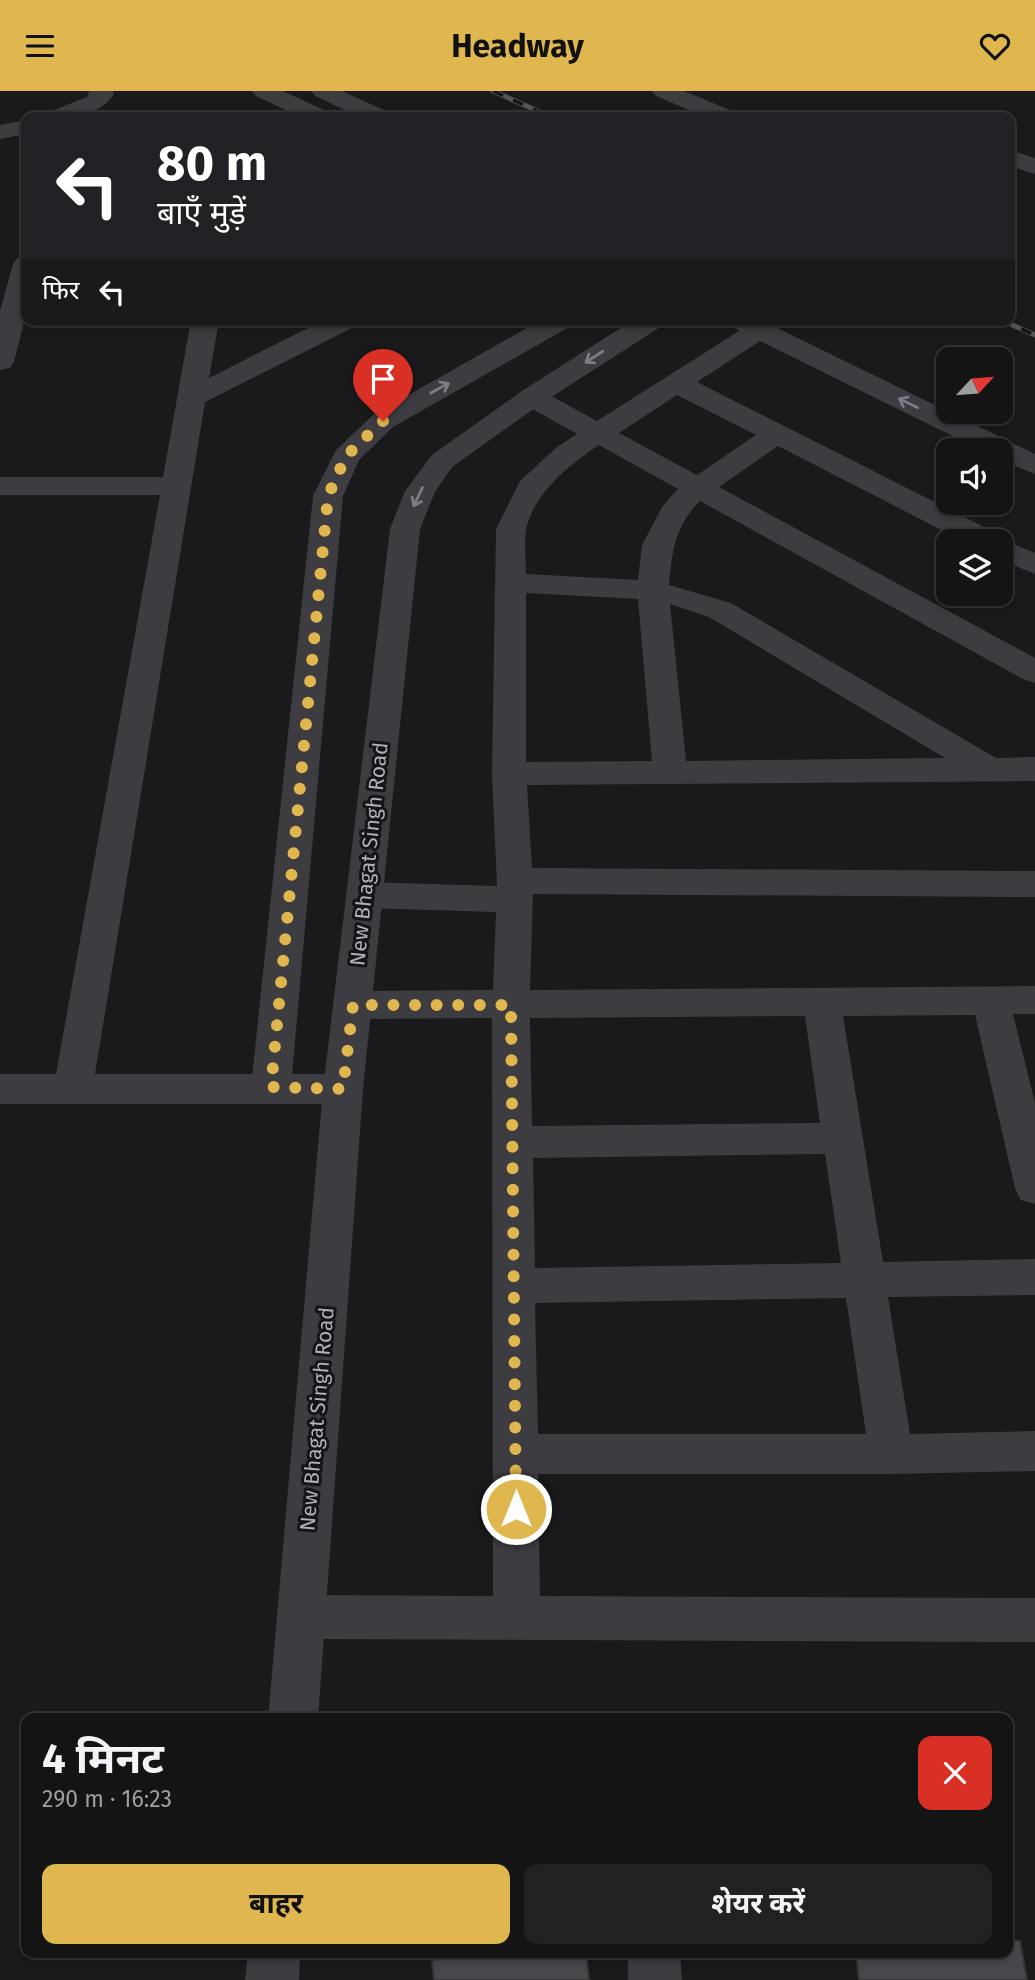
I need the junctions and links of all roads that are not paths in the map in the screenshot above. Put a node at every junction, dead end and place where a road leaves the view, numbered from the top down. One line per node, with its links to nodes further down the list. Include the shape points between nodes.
1 (101, 91): 5 (street, via 95,101)
2 (264, 91): 6 (street)
3 (323, 91): 7 (street)
4 (664, 91): 8 (street)
5 (70, 112)
6 (309, 112)
7 (368, 112)
8 (714, 112)
9 (1015, 159): 10 (street)
10 (1035, 167)
11 (17, 268): 19 (street)
12 (204, 326): 23 (street)
13 (334, 326): 23 (street)
14 (550, 326): 50 (street, one-way to 14, via 328,496 346,456 383,421)
15 (643, 326): 22 (street, New Bhagat Singh Road, one-way to 22)
16 (748, 326): 20 (street)
17 (751, 326): 28 (street, one-way to 17)
18 (807, 326): 21 (street)
19 (0, 362)
20 (676, 383): 26 (street); 27 (street)
21 (936, 388)
22 (532, 397): 26 (street); 44 (street, New Bhagat Singh Road, one-way to 44, via 442,461 420,491 405,529)
23 (192, 398): 30 (street)
24 (1012, 424): 25 (street)
25 (1023, 429)
26 (596, 434): 31 (street); 35 (street, via 567,453 531,487 511,529)
27 (776, 434): 31 (street); 32 (street)
28 (1035, 465)
29 (0, 486): 30 (street)
30 (177, 486): 53 (street)
31 (696, 489): 36 (street, via 677,507 657,545); 37 (street)
32 (963, 529)
33 (1013, 554): 34 (street)
34 (1035, 565)
35 (509, 583): 36 (street); 41 (street)
36 (653, 591): 38 (street, via 720,610); 40 (street)
37 (1035, 672)
38 (989, 769): 39 (street); 40 (street)
39 (1035, 769)
40 (670, 772): 41 (street)
41 (509, 773): 43 (street)
42 (1035, 884): 43 (street)
43 (514, 890): 44 (street); 49 (street)
44 (364, 895): 48 (street, New Bhagat Singh Road)
45 (991, 1000): 46 (street); 47 (street); 56 (street)
46 (1035, 1000)
47 (822, 1002): 49 (street); 54 (street)
48 (353, 1005): 49 (street); 52 (street, New Bhagat Singh Road)
49 (511, 1005): 55 (street)
50 (271, 1087): 52 (street); 53 (street)
51 (0, 1089): 53 (street)
52 (343, 1089): 63 (street, New Bhagat Singh Road)
53 (73, 1090)
54 (843, 1138): 55 (street); 58 (street)
55 (512, 1142): 59 (street)
56 (1035, 1188)
57 (1035, 1277): 58 (street)
58 (864, 1280): 59 (street); 62 (street)
59 (514, 1286): 61 (street)
60 (1035, 1451): 62 (street)
61 (516, 1454): 62 (street); 64 (street)
62 (891, 1454)
63 (301, 1617): 64 (street); 66 (street, New Bhagat Singh Road)
64 (517, 1619): 65 (street)
65 (1034, 1625)
66 (293, 1713)
67 (274, 1958): 69 (street)
68 (654, 1958): 70 (street)
69 (272, 1980)
70 (655, 1980)

